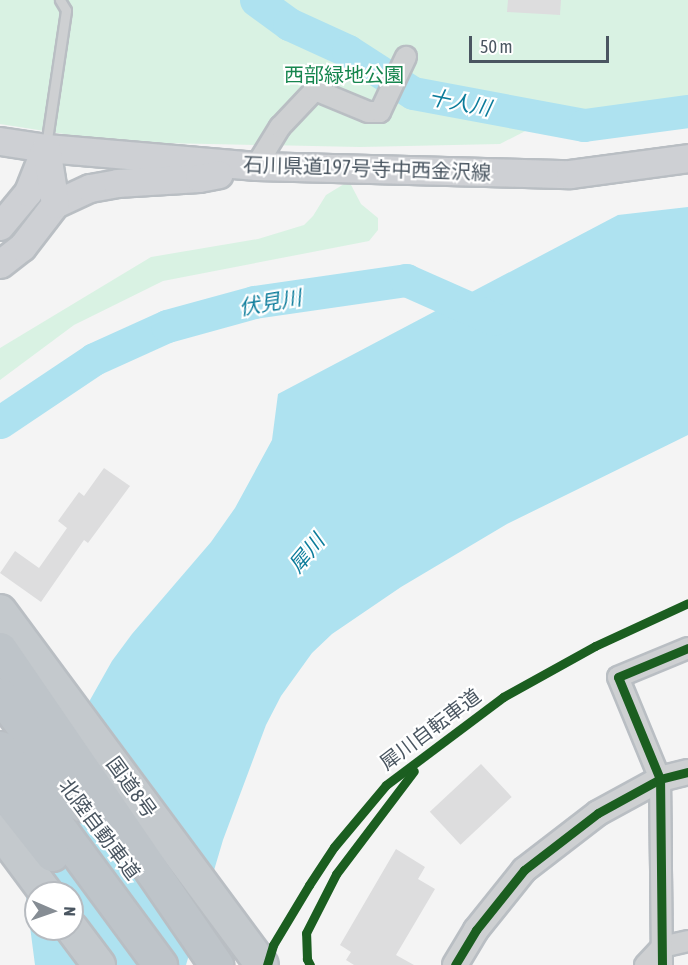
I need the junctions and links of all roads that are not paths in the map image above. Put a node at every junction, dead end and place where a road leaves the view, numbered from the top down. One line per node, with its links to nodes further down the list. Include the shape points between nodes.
1 (60, 0): 4 (lane, via 66,10)
2 (406, 57): 6 (street, via 380,112 368,112 315,90 280,127)
3 (0, 141): 4 (main road, 石川県道197号寺中西金沢線)
4 (46, 148): 6 (main road, 石川県道197号寺中西金沢線); 7 (main road); 8 (main road, via 28,192)
5 (688, 158): 6 (main road, 石川県道197号寺中西金沢線, via 570,174)
6 (256, 166): 7 (main road, via 199,178 90,188)
7 (55, 204): 9 (main road, via 22,247)
8 (0, 226)
9 (0, 264)
10 (0, 611): 28 (highway, 国道8号)
11 (688, 648): 16 (street, via 618,677)
12 (0, 649): 27 (highway)
13 (0, 695): 26 (highway, 北陸自動車道)
14 (0, 747): 25 (highway, 北陸自動車道)
15 (688, 772): 16 (street)
16 (660, 779): 22 (street); 29 (street, via 598,813 524,870 476,930)
17 (0, 788): 24 (highway)
18 (0, 831): 19 (highway)
19 (37, 881)
20 (81, 941): 23 (highway)
21 (688, 941): 22 (street)
22 (662, 956): 30 (street)
23 (99, 965)
24 (137, 965)
25 (160, 965)
26 (199, 965)
27 (216, 965)
28 (262, 965)
29 (455, 965)
30 (645, 965)

